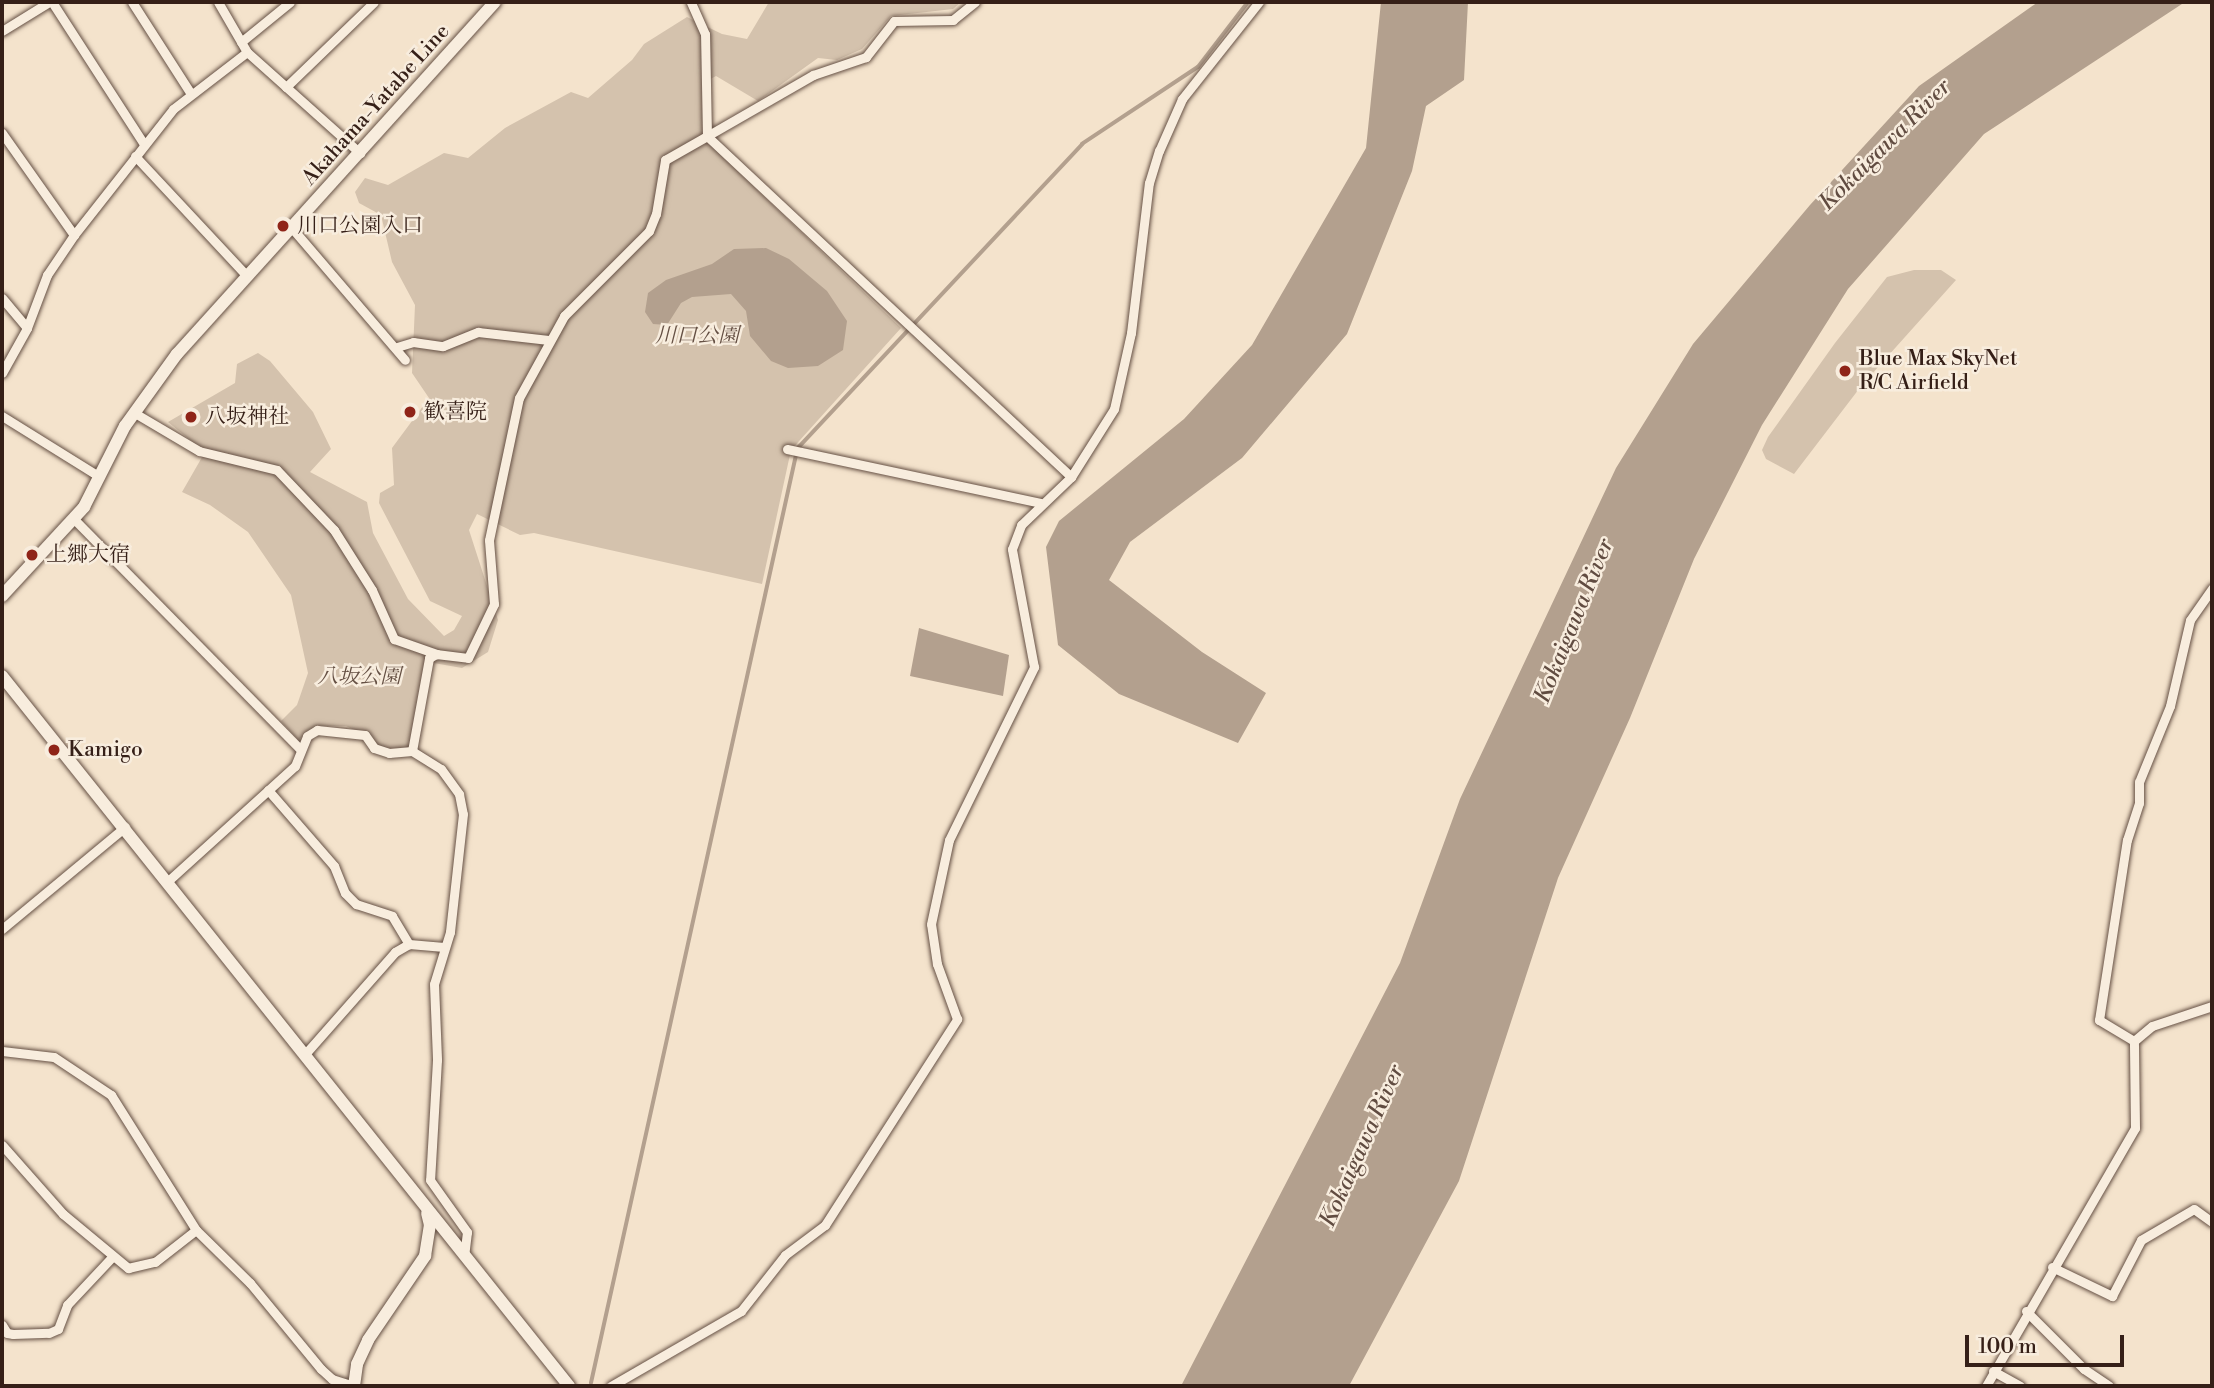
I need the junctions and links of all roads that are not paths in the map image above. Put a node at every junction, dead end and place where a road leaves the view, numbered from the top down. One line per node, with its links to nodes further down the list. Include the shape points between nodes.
1 (51, 2): 10 (street); 17 (street)
2 (132, 2): 14 (street)
3 (218, 2): 11 (street)
4 (290, 2): 11 (street)
5 (374, 2): 13 (street)
6 (495, 2): 18 (street, Akahama-Yatabe Line)
7 (691, 2): 16 (street, via 705,34)
8 (975, 2): 16 (street, via 953,20 894,22 866,57 813,75)
9 (1259, 2): 33 (street, via 1182,99 1158,150 1149,183 1131,333 1114,409)
10 (2, 31)
11 (241, 41): 12 (street)
12 (247, 52): 13 (street); 14 (street)
13 (286, 87): 18 (street)
14 (191, 94): 17 (street)
15 (2, 133): 21 (street)
16 (707, 136): 25 (street, via 665,160 649,231 564,316); 33 (street)
17 (144, 144): 19 (street)
18 (360, 153): 20 (street, Akahama-Yatabe Line)
19 (135, 156): 21 (street); 22 (street)
20 (291, 227): 22 (street, Akahama-Yatabe Line); 26 (street)
21 (74, 235): 24 (street, via 47,275)
22 (247, 276): 29 (street, Akahama-Yatabe Line)
23 (2, 298): 24 (street)
24 (27, 328): 28 (street)
25 (549, 340): 26 (street, via 478,332 443,346 413,342); 38 (street, via 519,398 492,523 494,604 468,658)
26 (397, 347): 27 (street)
27 (405, 360)
28 (2, 373)
29 (134, 412): 32 (street, Akahama-Yatabe Line); 38 (street, via 199,451 277,470 334,530 372,590 394,639)
30 (2, 416): 32 (street)
31 (787, 449): 34 (street)
32 (100, 477): 35 (street, Akahama-Yatabe Line)
33 (1071, 477): 34 (street)
34 (1040, 503): 64 (street, via 1021,525 1012,549 1034,667 949,840 931,924 937,964 957,1019 825,1225 785,1255 741,1311)
35 (74, 519): 37 (street, Akahama-Yatabe Line); 40 (street)
36 (2212, 587): 49 (street, via 2190,620 2170,706 2139,782 2139,803 2127,840 2099,1020)
37 (2, 596)
38 (437, 654): 41 (street, via 429,658)
39 (2, 676): 43 (street)
40 (300, 749): 41 (street, via 307,736 330,729 365,735 374,748 389,753); 42 (street, via 295,766)
41 (412, 751): 47 (street, via 441,769 459,794 463,814 454,910)
42 (268, 790): 44 (street); 46 (street, via 334,866 345,893 356,904 392,916)
43 (125, 827): 44 (street); 45 (street)
44 (167, 881): 51 (street)
45 (2, 929)
46 (408, 944): 47 (street); 51 (street, via 379,967)
47 (444, 947): 56 (street, via 434,984 437,1060 430,1181 467,1232)
48 (2212, 1006): 49 (street, via 2152,1026)
49 (2134, 1041): 58 (street, via 2135,1128)
50 (2, 1051): 55 (street, via 54,1057 111,1095)
51 (306, 1053): 53 (street)
52 (2, 1145): 57 (street, via 63,1214)
53 (425, 1206): 56 (street); 62 (street, via 430,1225 425,1256 368,1340 357,1364)
54 (2212, 1222): 58 (street, via 2193,1209 2141,1240 2112,1296)
55 (196, 1230): 57 (street, via 141,1269 128,1268); 62 (street, via 250,1283 332,1380)
56 (464, 1255): 63 (street)
57 (113, 1256): 60 (street, via 67,1305 58,1329 49,1334 13,1334)
58 (2052, 1267): 59 (street)
59 (2026, 1311): 61 (street); 67 (street, via 2084,1369)
60 (2, 1325)
61 (1993, 1371): 65 (street); 66 (street)
62 (354, 1386)
63 (569, 1386)
64 (611, 1386)
65 (1986, 1386)
66 (2020, 1386)
67 (2109, 1386)

